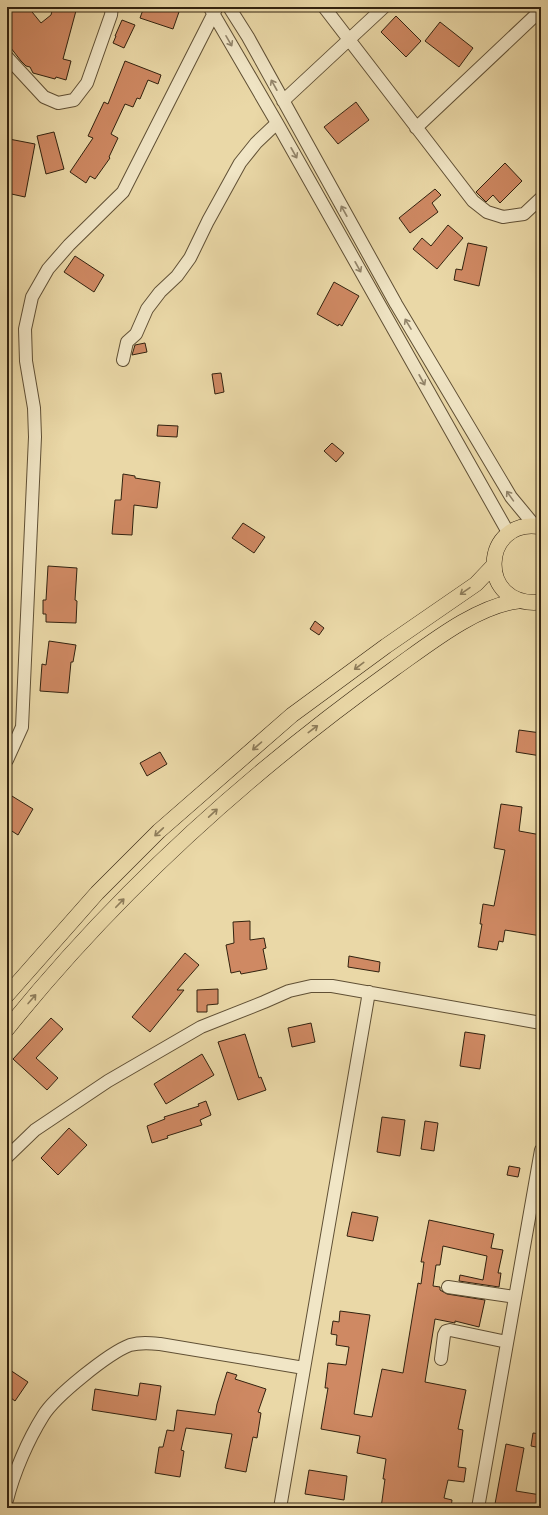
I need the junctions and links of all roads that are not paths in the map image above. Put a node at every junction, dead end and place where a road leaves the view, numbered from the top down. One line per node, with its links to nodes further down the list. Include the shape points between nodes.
1 (112, 7): 8 (street, via 87,83 74,100 58,103 44,97)
2 (229, 7): 9 (street, one-way to 2)
3 (324, 7): 7 (street)
4 (384, 7): 7 (street)
5 (213, 9): 10 (street, one-way to 10); 18 (street, via 123,192 48,269 32,297 25,329 35,437 22,727)
6 (541, 10): 11 (street)
7 (350, 41): 9 (street); 11 (street)
8 (7, 57)
9 (283, 102): 14 (street, one-way to 9, via 511,497 404,318)
10 (277, 123): 13 (street, via 240,163 190,258 147,309 136,334 127,342); 15 (street, one-way to 15)
11 (416, 128): 12 (street, via 473,201 487,212 504,217 524,214)
12 (541, 198)
13 (123, 360)
14 (538, 526): 15 (main road, via 520,528)
15 (509, 534): 16 (main road, via 497,549)
16 (494, 565): 17 (main road, via 495,576 508,595); 20 (main road, one-way to 20, via 476,584 292,715 166,825 97,893)
17 (533, 604): 22 (main road, one-way to 17, via 78,947 159,863 224,802 285,751 364,690 463,622 495,605)
18 (7, 760)
19 (370, 992): 21 (street); 24 (street, via 332,986 311,986 289,991 202,1027 108,1081 55,1116 35,1130); 29 (street)
20 (7, 994)
21 (541, 1023)
22 (7, 1029)
23 (541, 1150): 26 (street)
24 (7, 1157)
25 (448, 1287): 26 (street)
26 (515, 1297): 27 (street)
27 (507, 1342): 28 (street, via 446,1331); 32 (street)
28 (441, 1359)
29 (304, 1368): 30 (street, via 160,1344 142,1342 129,1346 80,1380 58,1398 43,1415 15,1472); 31 (street)
30 (7, 1500)
31 (280, 1508)
32 (478, 1508)

